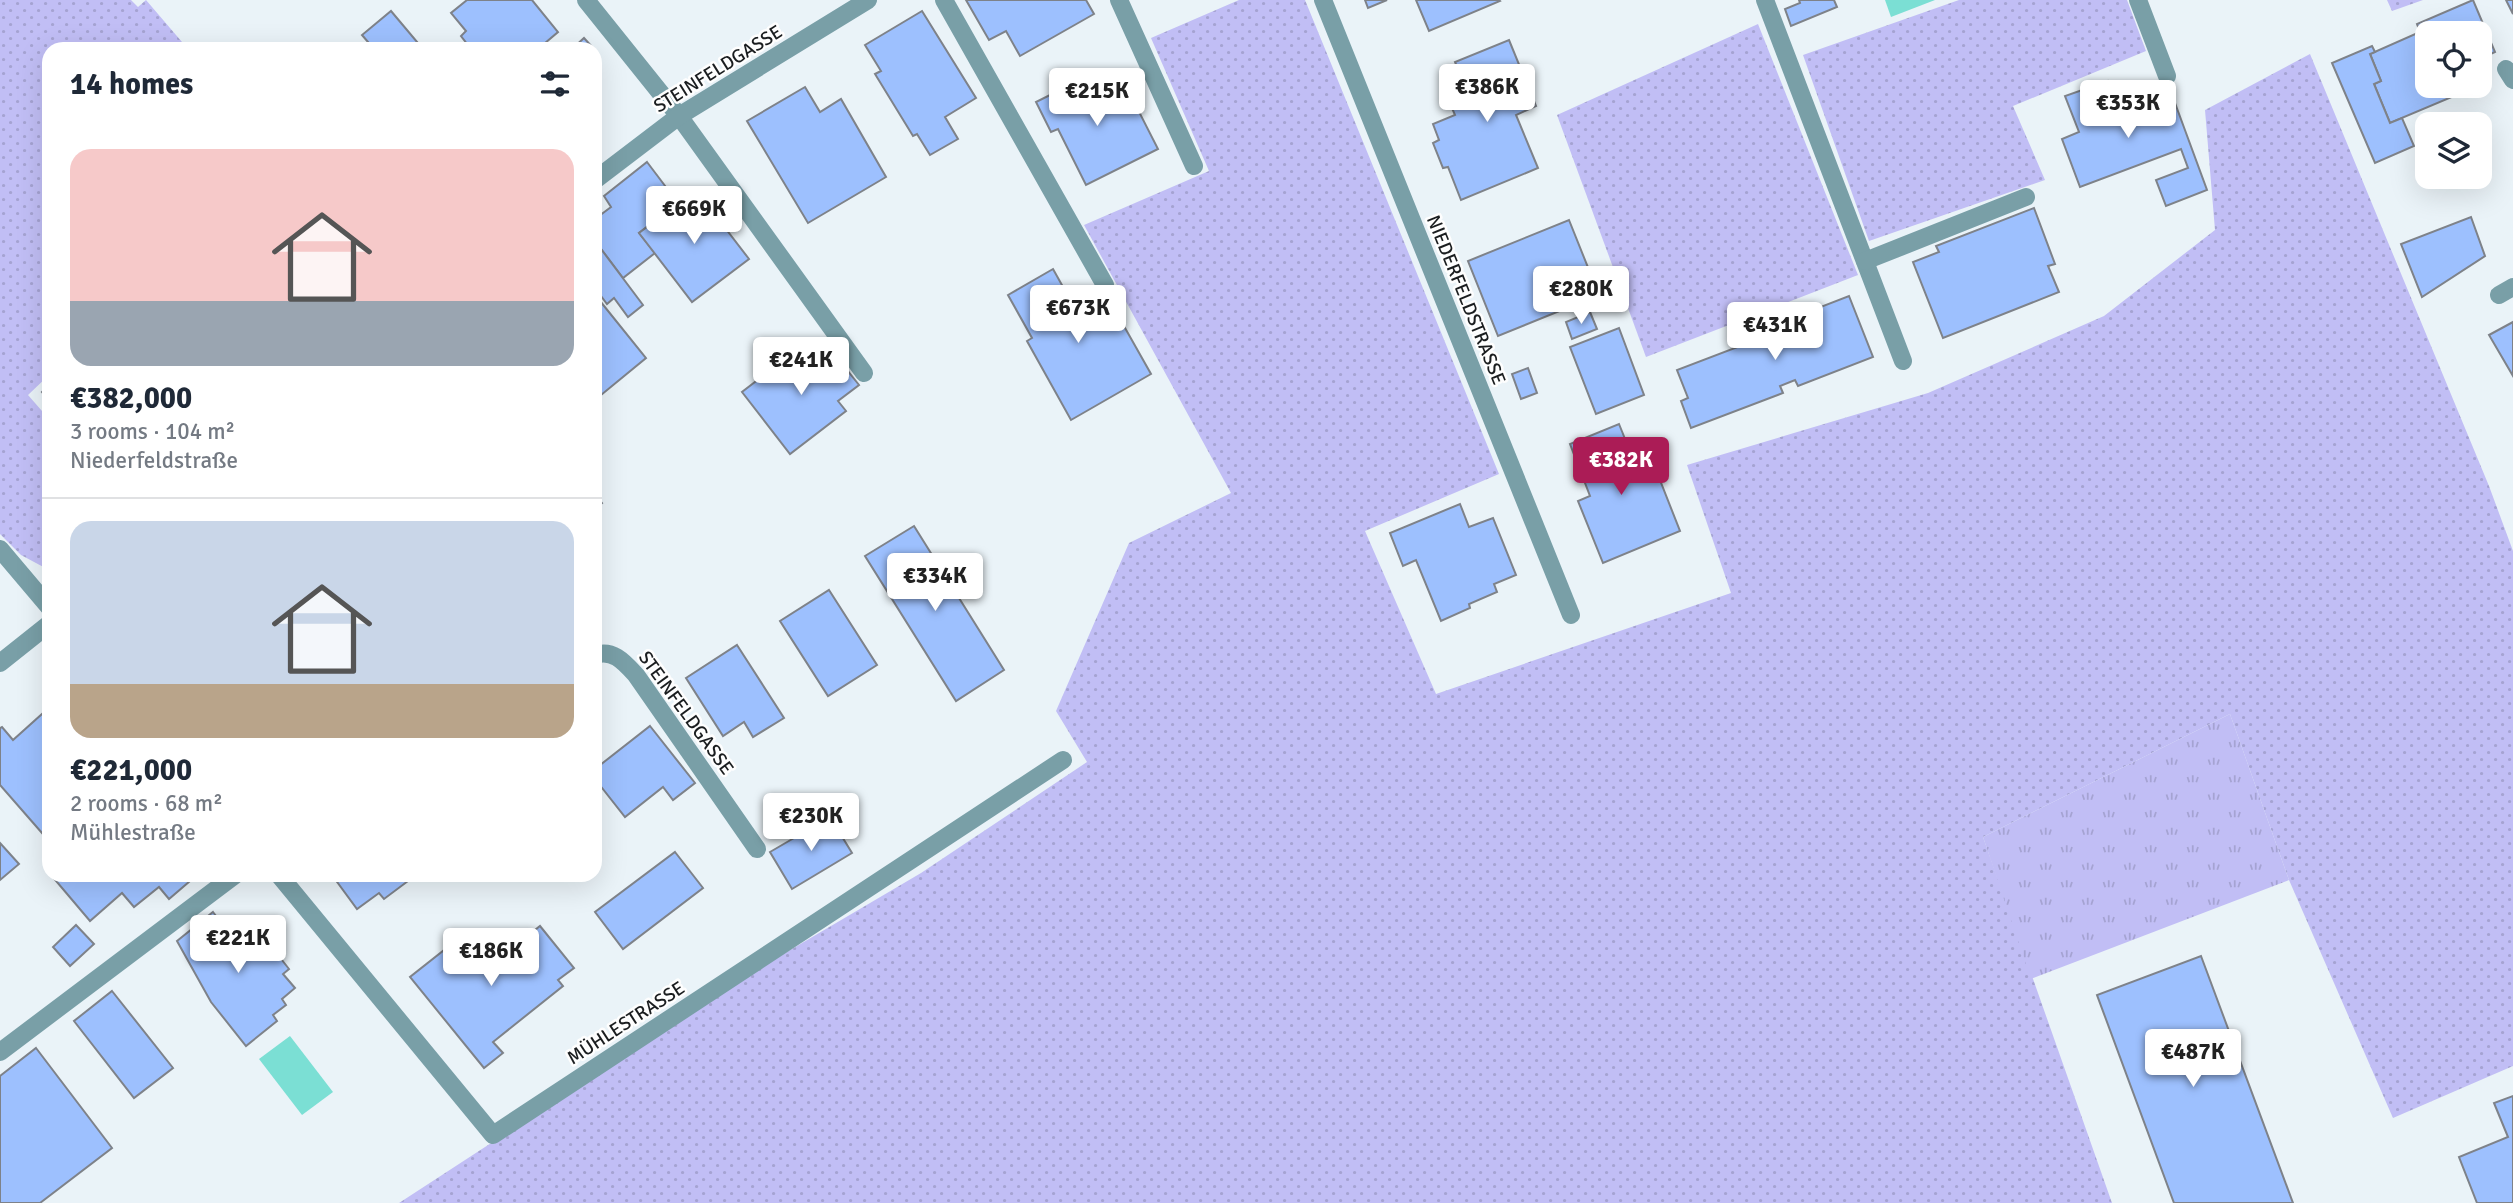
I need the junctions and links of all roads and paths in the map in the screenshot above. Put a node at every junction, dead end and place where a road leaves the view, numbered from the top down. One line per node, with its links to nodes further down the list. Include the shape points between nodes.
1 (586, 0): 9 (street)
2 (868, 0): 9 (street, STEINFELDGASSE)
3 (944, 0): 14 (street)
4 (1119, 0): 10 (street)
5 (1323, 0): 19 (street, NIEDERFELDSTRASSE)
6 (1765, 0): 13 (street)
7 (2138, 0): 8 (street)
8 (2167, 76)
9 (679, 116): 11 (street, STEINFELDGASSE); 16 (street)
10 (1194, 166)
11 (602, 175)
12 (2026, 197): 13 (street)
13 (1865, 261): 15 (street)
14 (1105, 285)
15 (1903, 361)
16 (864, 373)
17 (0, 549): 18 (street)
18 (42, 599)
19 (1571, 615)
20 (42, 630): 22 (street)
21 (602, 653): 24 (street, STEINFELDGASSE, via 620,657 636,674)
22 (0, 663)
23 (1063, 760): 26 (street, MÜHLESTRASSE, via 493,1135)
24 (757, 849)
25 (225, 882): 27 (street)
26 (285, 882)
27 (0, 1052)

